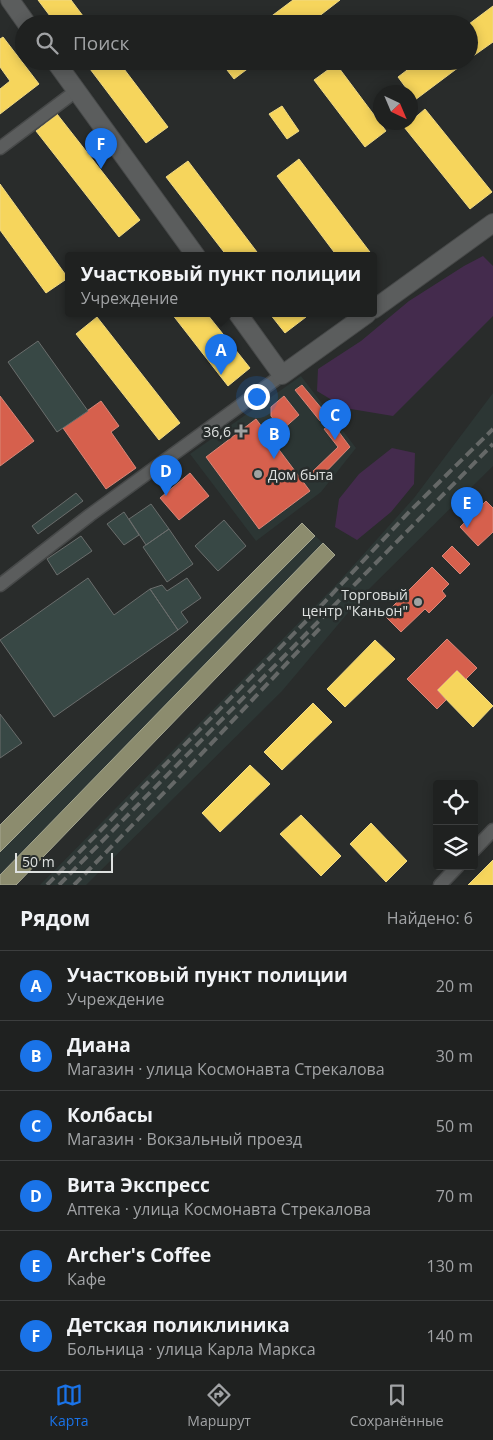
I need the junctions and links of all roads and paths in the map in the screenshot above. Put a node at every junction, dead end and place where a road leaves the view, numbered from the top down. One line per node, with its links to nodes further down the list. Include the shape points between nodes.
1 (10, 0): 2 (street)
2 (21, 15)
3 (61, 70): 4 (street)
4 (76, 91): 5 (street); 7 (street)
5 (0, 148)
6 (493, 223): 8 (street)
7 (193, 252)
8 (377, 307)
9 (240, 317): 11 (street)
10 (363, 317): 11 (street)
11 (282, 375): 12 (street)
12 (0, 585)
13 (493, 830): 14 (street)
14 (478, 846)
15 (454, 870): 16 (street)
16 (440, 885)

